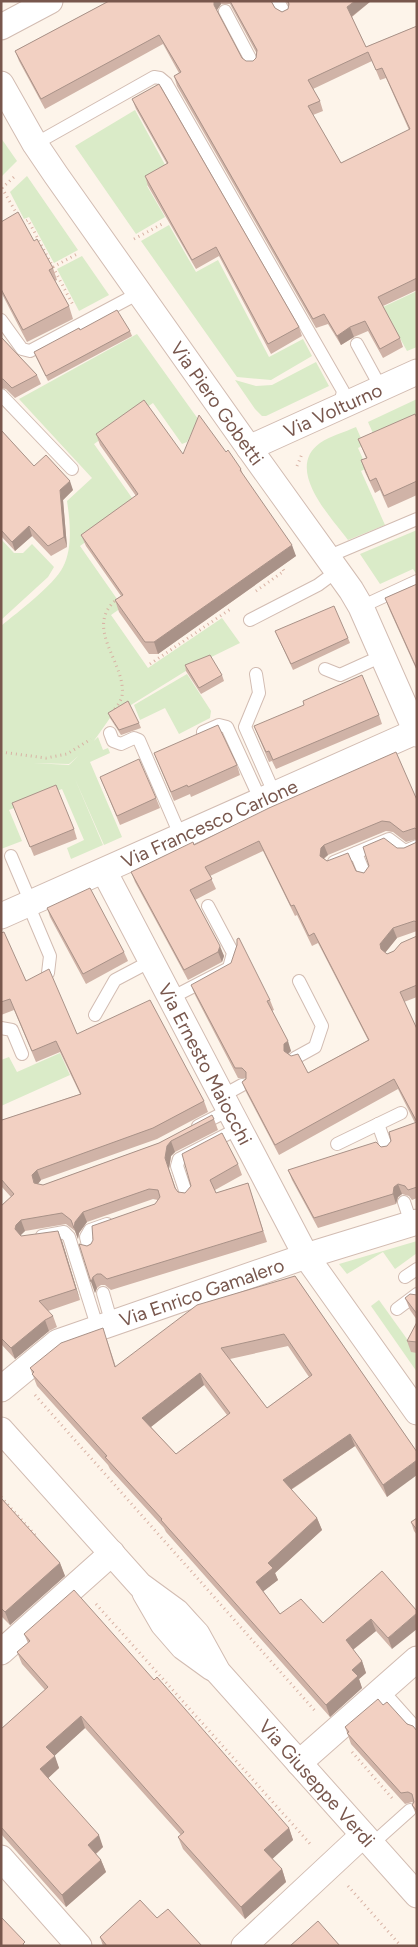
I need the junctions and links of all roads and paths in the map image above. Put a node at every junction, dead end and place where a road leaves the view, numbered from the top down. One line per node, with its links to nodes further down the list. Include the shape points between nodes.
1 (50, 1): 5 (street)
2 (278, 1): 4 (lane)
3 (225, 11): 6 (lane)
4 (285, 14)
5 (1, 27)
6 (253, 64)
7 (1, 84): 8 (street, Via Piero Gobetti)
8 (35, 144): 15 (street, Via Piero Gobetti); 24 (lane, via 154,76 160,78 166,83 343,391 340,404)
9 (14, 177): 10 (path)
10 (2, 188): 11 (path)
11 (22, 223): 13 (path); 16 (path, via 28,220)
12 (164, 223): 15 (path)
13 (15, 227)
14 (81, 252): 16 (path)
15 (110, 253): 17 (street, Via Piero Gobetti)
16 (53, 267): 19 (path)
17 (139, 293): 19 (lane); 25 (street, Via Piero Gobetti)
18 (1, 320): 19 (lane, via 22,349 30,351)
19 (83, 323)
20 (357, 344): 22 (lane)
21 (417, 372): 22 (street, Via Volturno)
22 (381, 388): 24 (street, Via Volturno)
23 (1, 394): 26 (lane)
24 (351, 401): 25 (street, Via Volturno)
25 (249, 448): 29 (street, Via Piero Gobetti)
26 (72, 469)
27 (417, 519): 29 (lane)
28 (274, 556): 31 (path, via 284,571)
29 (332, 564): 34 (street, Via Piero Gobetti); 35 (lane, via 318,585)
30 (417, 581): 34 (lane)
31 (254, 592)
32 (117, 599): 40 (path, via 108,606 104,626 120,678 122,697)
33 (232, 607): 37 (path)
34 (360, 607): 36 (street, Via Piero Gobetti)
35 (250, 620)
36 (382, 656): 38 (lane, via 340,675); 41 (street, Via Piero Gobetti)
37 (150, 664)
38 (325, 669)
39 (256, 674): 46 (lane, via 259,693 245,727)
40 (108, 717)
41 (416, 732): 46 (street, Via Francesco Carlone)
42 (110, 733): 47 (lane, via 113,741 121,744 134,738 139,740)
43 (94, 735): 45 (path, via 89,742 67,754 46,758)
44 (193, 737): 46 (lane, via 219,724 227,727)
45 (1, 752)
46 (268, 798): 47 (street, Via Francesco Carlone)
47 (181, 837): 52 (street, Via Francesco Carlone)
48 (417, 846): 49 (lane, via 405,851 389,839)
49 (356, 853): 51 (lane); 53 (lane)
50 (11, 856): 54 (lane)
51 (331, 863)
52 (104, 871): 54 (street, Via Francesco Carlone); 57 (street, Via Ernesto Maiocchi)
53 (365, 875)
54 (29, 904): 56 (street, Via Francesco Carlone); 58 (lane, via 50,956)
55 (208, 906): 60 (lane, via 233,953 229,968)
56 (1, 916)
57 (151, 961): 60 (street, Via Ernesto Maiocchi); 61 (lane, via 115,980)
58 (48, 973)
59 (298, 981): 64 (lane, via 322,1026 315,1047)
60 (171, 998): 65 (street, Via Ernesto Maiocchi)
61 (95, 1014)
62 (1, 1028): 63 (lane, via 12,1030)
63 (22, 1054)
64 (295, 1058)
65 (233, 1105): 68 (lane); 71 (lane, via 179,1159 177,1166); 76 (street, Via Ernesto Maiocchi)
66 (401, 1113): 67 (lane)
67 (378, 1124): 69 (lane); 70 (lane)
68 (186, 1133)
69 (337, 1144)
70 (387, 1149)
71 (187, 1196)
72 (411, 1216): 76 (street, Via Enrico Gamalero)
73 (118, 1220): 75 (lane, via 90,1230 86,1237)
74 (27, 1239): 82 (lane, via 64,1232 69,1237)
75 (89, 1249)
76 (306, 1256): 82 (street, Via Enrico Gamalero); 84 (street, Via Ernesto Maiocchi)
77 (417, 1269): 78 (lane)
78 (405, 1277)
79 (103, 1293): 82 (lane)
80 (417, 1294): 81 (lane)
81 (397, 1309)
82 (105, 1326): 83 (street, Via Enrico Gamalero, via 58,1342)
83 (9, 1381): 94 (path)
84 (417, 1412)
85 (1, 1430): 88 (street, Via Giuseppe Verdi)
86 (1, 1497): 87 (path)
87 (40, 1540)
88 (112, 1553): 89 (street); 95 (street, Via Giuseppe Verdi, via 140,1585 177,1612 192,1628 218,1672)
89 (78, 1583): 90 (street); 99 (path)
90 (1, 1652)
91 (417, 1659): 92 (street)
92 (382, 1690): 93 (lane); 94 (street)
93 (417, 1729)
94 (334, 1732): 95 (street); 96 (path)
95 (299, 1763): 97 (street, Via Giuseppe Verdi)
96 (408, 1812): 97 (lane)
97 (368, 1840): 99 (street); 100 (street, Via Giuseppe Verdi)
98 (1, 1859): 101 (street)
99 (329, 1865): 102 (street); 103 (path)
100 (417, 1895)
101 (79, 1946)
102 (244, 1946)
103 (401, 1946)

